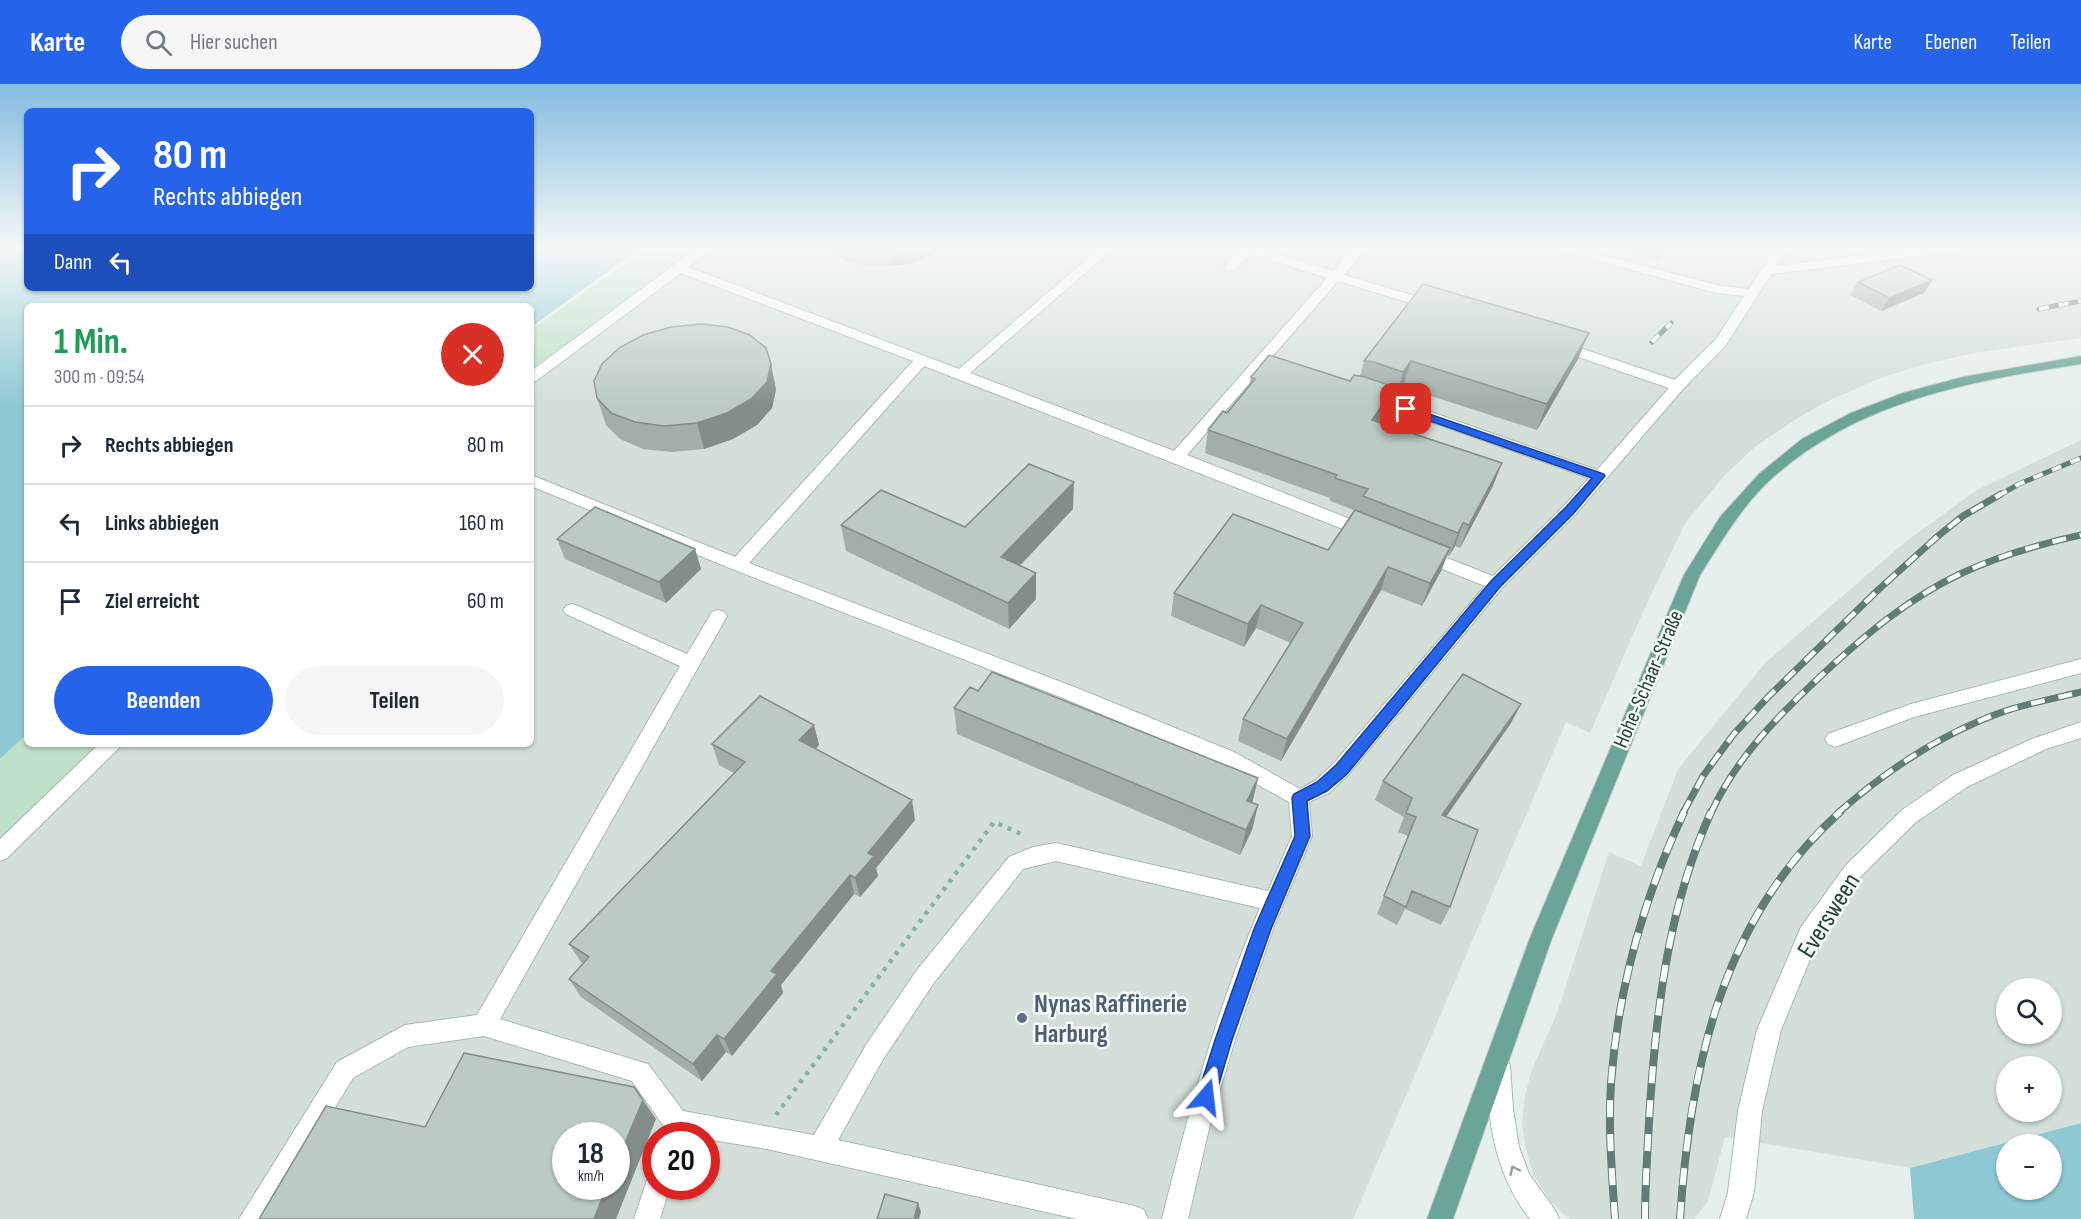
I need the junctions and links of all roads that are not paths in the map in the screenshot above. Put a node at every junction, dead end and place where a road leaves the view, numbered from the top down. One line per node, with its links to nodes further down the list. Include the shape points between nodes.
1 (637, 300): 13 (street)
2 (763, 300): 10 (street)
3 (1048, 300): 14 (street)
4 (1315, 300): 11 (street)
5 (1413, 300): 7 (street)
6 (1747, 300): 15 (street, via 1721,342)
7 (1449, 311)
8 (1550, 343): 15 (street)
9 (2081, 360): 35 (main road, Hohe-Schaar-Straße, via 1941,385 1848,418 1778,463 1726,518 1687,586 1541,938)
10 (921, 361): 14 (street); 22 (street)
11 (1259, 364): 12 (street); 17 (street)
12 (1278, 370)
13 (534, 376)
14 (959, 376): 17 (street)
15 (1678, 386): 18 (street)
16 (1353, 392): 18 (street)
17 (1178, 456): 20 (street)
18 (1599, 476): 23 (street)
19 (534, 481): 22 (street)
20 (1386, 540)
21 (1408, 549): 23 (street)
22 (738, 565): 31 (street, via 1227,758)
23 (1496, 584): 31 (street, via 1341,769 1322,787)
24 (572, 610): 26 (street)
25 (718, 616): 26 (street)
26 (691, 663): 34 (street)
27 (2081, 666): 29 (street, via 1911,711)
28 (2081, 730): 46 (street, Eversween, via 2039,744 1960,781 1909,816 1853,870 1809,934 1769,1030 1750,1111 1741,1192)
29 (1835, 739)
30 (108, 747): 32 (street)
31 (1299, 798): 33 (street, via 1302,836)
32 (0, 852)
33 (1274, 902): 38 (street, via 1056,852 1016,863 924,977 874,1053); 44 (street, via 1223,1040)
34 (484, 1025): 36 (street, via 640,1072); 41 (street, via 405,1036 345,1070)
35 (1498, 1058): 40 (main road, Hohe-Schaar-Straße); 45 (street, one-way to 35, via 1508,1157 1501,1124)
36 (670, 1122)
37 (720, 1135): 38 (street)
38 (820, 1149): 43 (street)
39 (653, 1200): 42 (street)
40 (1442, 1217)
41 (252, 1219)
42 (647, 1219)
43 (1136, 1219)
44 (1175, 1219)
45 (1546, 1219)
46 (1733, 1219)

